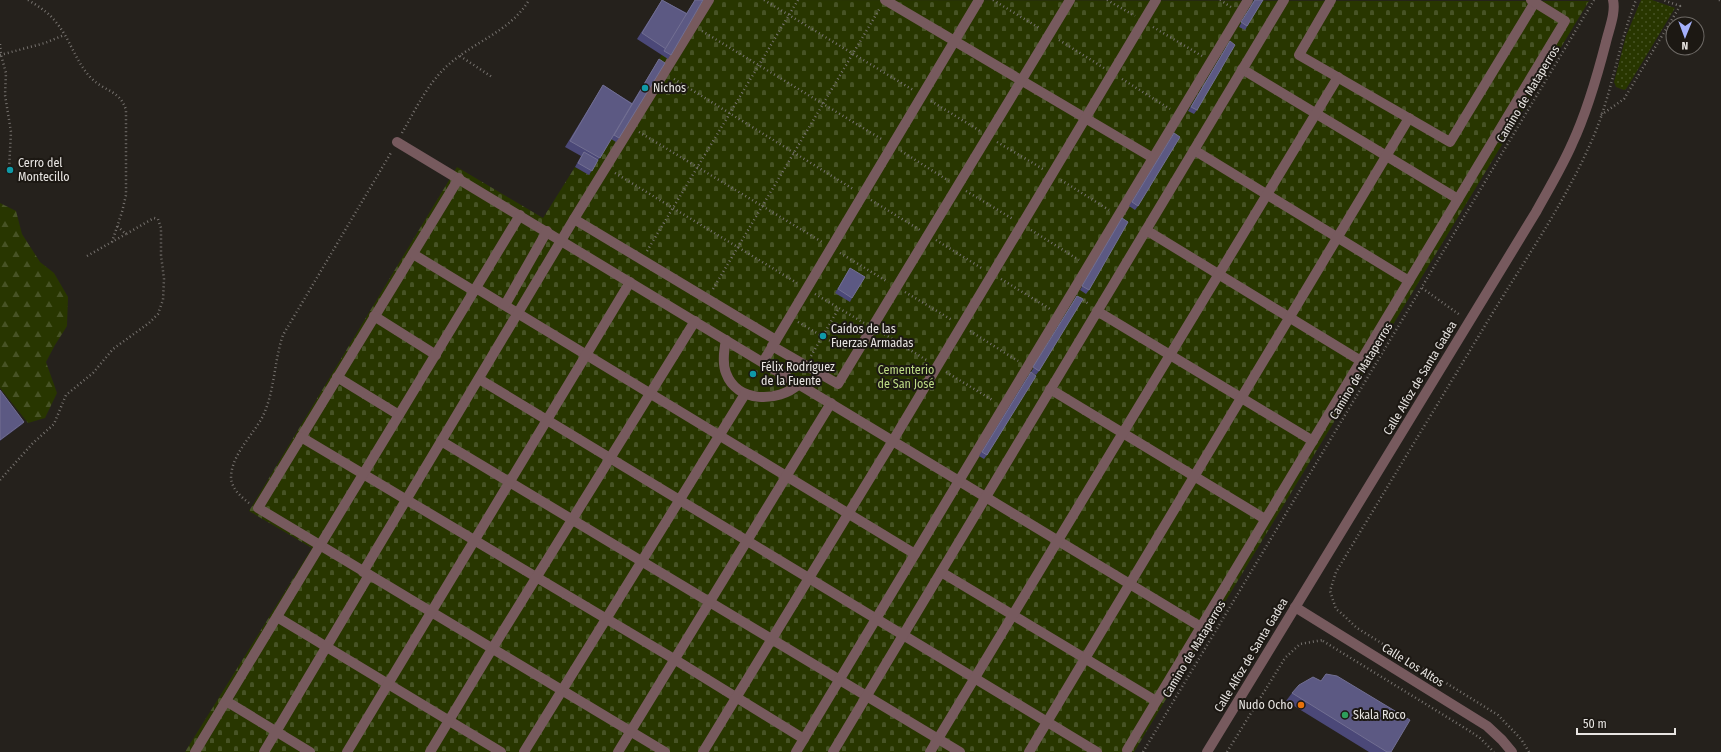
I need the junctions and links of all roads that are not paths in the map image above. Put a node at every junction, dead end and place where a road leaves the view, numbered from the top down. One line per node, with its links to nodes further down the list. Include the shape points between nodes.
1 (709, 0): 26 (street)
2 (885, 0): 11 (street)
3 (979, 0): 11 (street)
4 (1070, 0): 14 (street)
5 (1156, 0): 16 (street)
6 (1248, 0): 21 (street)
7 (1284, 0): 12 (street)
8 (1331, 0): 13 (street, via 1299,55)
9 (1613, 0): 89 (street, Calle Alfoz de Santa Gadea, via 1613,14 1599,69 1572,144 1536,212)
10 (1533, 1): 17 (street, via 1450,142); 24 (street, via 1565,21)
11 (955, 41): 14 (street); 43 (street)
12 (1242, 69): 15 (street); 19 (street)
13 (1338, 77): 15 (street); 17 (street)
14 (1022, 80): 16 (street); 43 (street, via 838,384)
15 (1316, 113): 20 (street); 23 (street)
16 (1085, 118): 21 (street); 64 (street)
17 (1409, 118): 20 (street)
18 (397, 142): 22 (street)
19 (1194, 150): 23 (street); 27 (street)
20 (1386, 156): 24 (street); 29 (street)
21 (1153, 158): 69 (street)
22 (459, 178): 25 (street); 31 (street)
23 (1267, 194): 29 (street); 32 (street)
24 (1458, 199): 33 (street)
25 (520, 215): 28 (street); 35 (street)
26 (574, 219): 30 (street); 43 (street, via 707,299)
27 (1146, 230): 32 (street); 37 (street)
28 (547, 231): 30 (street); 36 (street)
29 (1337, 237): 33 (street); 40 (street)
30 (563, 241): 34 (street); 38 (street)
31 (413, 254): 35 (street); 39 (street)
32 (1218, 275): 40 (street); 46 (street)
33 (1409, 281): 47 (street)
34 (630, 282): 41 (street); 45 (street)
35 (475, 289): 36 (street); 44 (street)
36 (505, 305): 38 (street)
37 (1098, 310): 46 (street); 52 (street)
38 (518, 314): 45 (street); 50 (street)
39 (374, 316): 44 (street); 49 (street)
40 (1289, 317): 47 (street); 55 (street)
41 (695, 321): 42 (street); 53 (street)
42 (726, 340): 48 (street); 54 (street, via 726,373 734,385)
43 (774, 343): 48 (street)
44 (436, 355): 57 (street)
45 (586, 355): 53 (street); 58 (street)
46 (1170, 355): 55 (street); 59 (street)
47 (1361, 361): 63 (street)
48 (763, 362): 51 (street)
49 (337, 377): 57 (street); 61 (street)
50 (479, 379): 58 (street); 62 (street)
51 (799, 384): 54 (street, via 792,390 775,396); 56 (street)
52 (1050, 389): 59 (street); 71 (street)
53 (650, 394): 60 (street); 65 (street)
54 (745, 394): 60 (street)
55 (1241, 398): 63 (street); 68 (street)
56 (831, 403): 64 (street); 67 (street)
57 (399, 415): 66 (street)
58 (547, 420): 65 (street); 70 (street)
59 (1123, 433): 68 (street); 79 (street)
60 (719, 436): 67 (street); 73 (street)
61 (301, 437): 66 (street); 80 (street, via 258,508)
62 (441, 441): 70 (street); 72 (street)
63 (1313, 441): 75 (street)
64 (892, 442): 69 (street); 74 (street)
65 (610, 458): 73 (street); 76 (street)
66 (364, 474): 72 (street); 80 (street)
67 (786, 476): 74 (street); 78 (street)
68 (1194, 476): 75 (street); 87 (street)
69 (959, 480): 71 (street); 81 (street)
70 (509, 482): 76 (street); 77 (street)
71 (986, 496): 79 (street); 83 (street)
72 (406, 499): 77 (street); 84 (street)
73 (680, 500): 78 (street); 82 (street)
74 (848, 513): 81 (street); 86 (street)
75 (1266, 519): 95 (street)
76 (572, 520): 82 (street); 85 (street)
77 (474, 540): 85 (street); 90 (street)
78 (747, 540): 86 (street); 88 (street)
79 (1058, 541): 87 (street); 91 (street)
80 (320, 546): 84 (street); 92 (street)
81 (915, 554): 94 (street)
82 (642, 561): 88 (street); 93 (street)
83 (941, 572): 91 (street); 96 (street)
84 (366, 573): 90 (street); 98 (street)
85 (536, 577): 93 (street); 99 (street)
86 (809, 578): 94 (street); 97 (street)
87 (1129, 584): 95 (street); 100 (street)
88 (709, 601): 97 (street); 101 (street)
89 (1296, 607): 133 (street, Calle Alfoz de Santa Gadea); 134 (street, Calle Los Altos, via 1487,726)
90 (431, 612): 99 (street); 104 (street)
91 (1013, 615): 100 (street); 102 (street)
92 (277, 617): 98 (street); 109 (street)
93 (606, 619): 101 (street); 105 (street)
94 (876, 619): 96 (street); 103 (street)
95 (1201, 627): 108 (street)
96 (903, 635): 102 (street); 106 (street)
97 (772, 639): 103 (street); 107 (street)
98 (326, 647): 104 (street); 113 (street)
99 (492, 649): 105 (street); 110 (street)
100 (1085, 658): 108 (street); 111 (street)
101 (674, 659): 107 (street); 112 (street)
102 (975, 678): 111 (street); 115 (street)
103 (840, 679): 106 (street); 114 (street)
104 (388, 684): 110 (street); 120 (street)
105 (562, 690): 112 (street); 123 (street)
106 (867, 695): 115 (street); 128 (street)
107 (736, 698): 114 (street); 126 (street)
108 (1156, 701): 116 (street)
109 (226, 702): 113 (street); 117 (street)
110 (449, 721): 121 (street); 122 (street)
111 (1047, 722): 131 (street); 132 (street)
112 (630, 731): 124 (street); 125 (street)
113 (276, 732): 118 (street); 119 (street)
114 (804, 739): 127 (street)
115 (938, 739): 129 (street); 130 (street)
116 (1127, 750)
117 (195, 752)
118 (264, 752)
119 (310, 752)
120 (346, 752)
121 (430, 752)
122 (501, 752)
123 (524, 752)
124 (618, 752)
125 (665, 752)
126 (703, 752)
127 (796, 752)
128 (833, 752)
129 (930, 752)
130 (960, 752)
131 (1029, 752)
132 (1097, 752)
133 (1207, 752)
134 (1512, 752)

